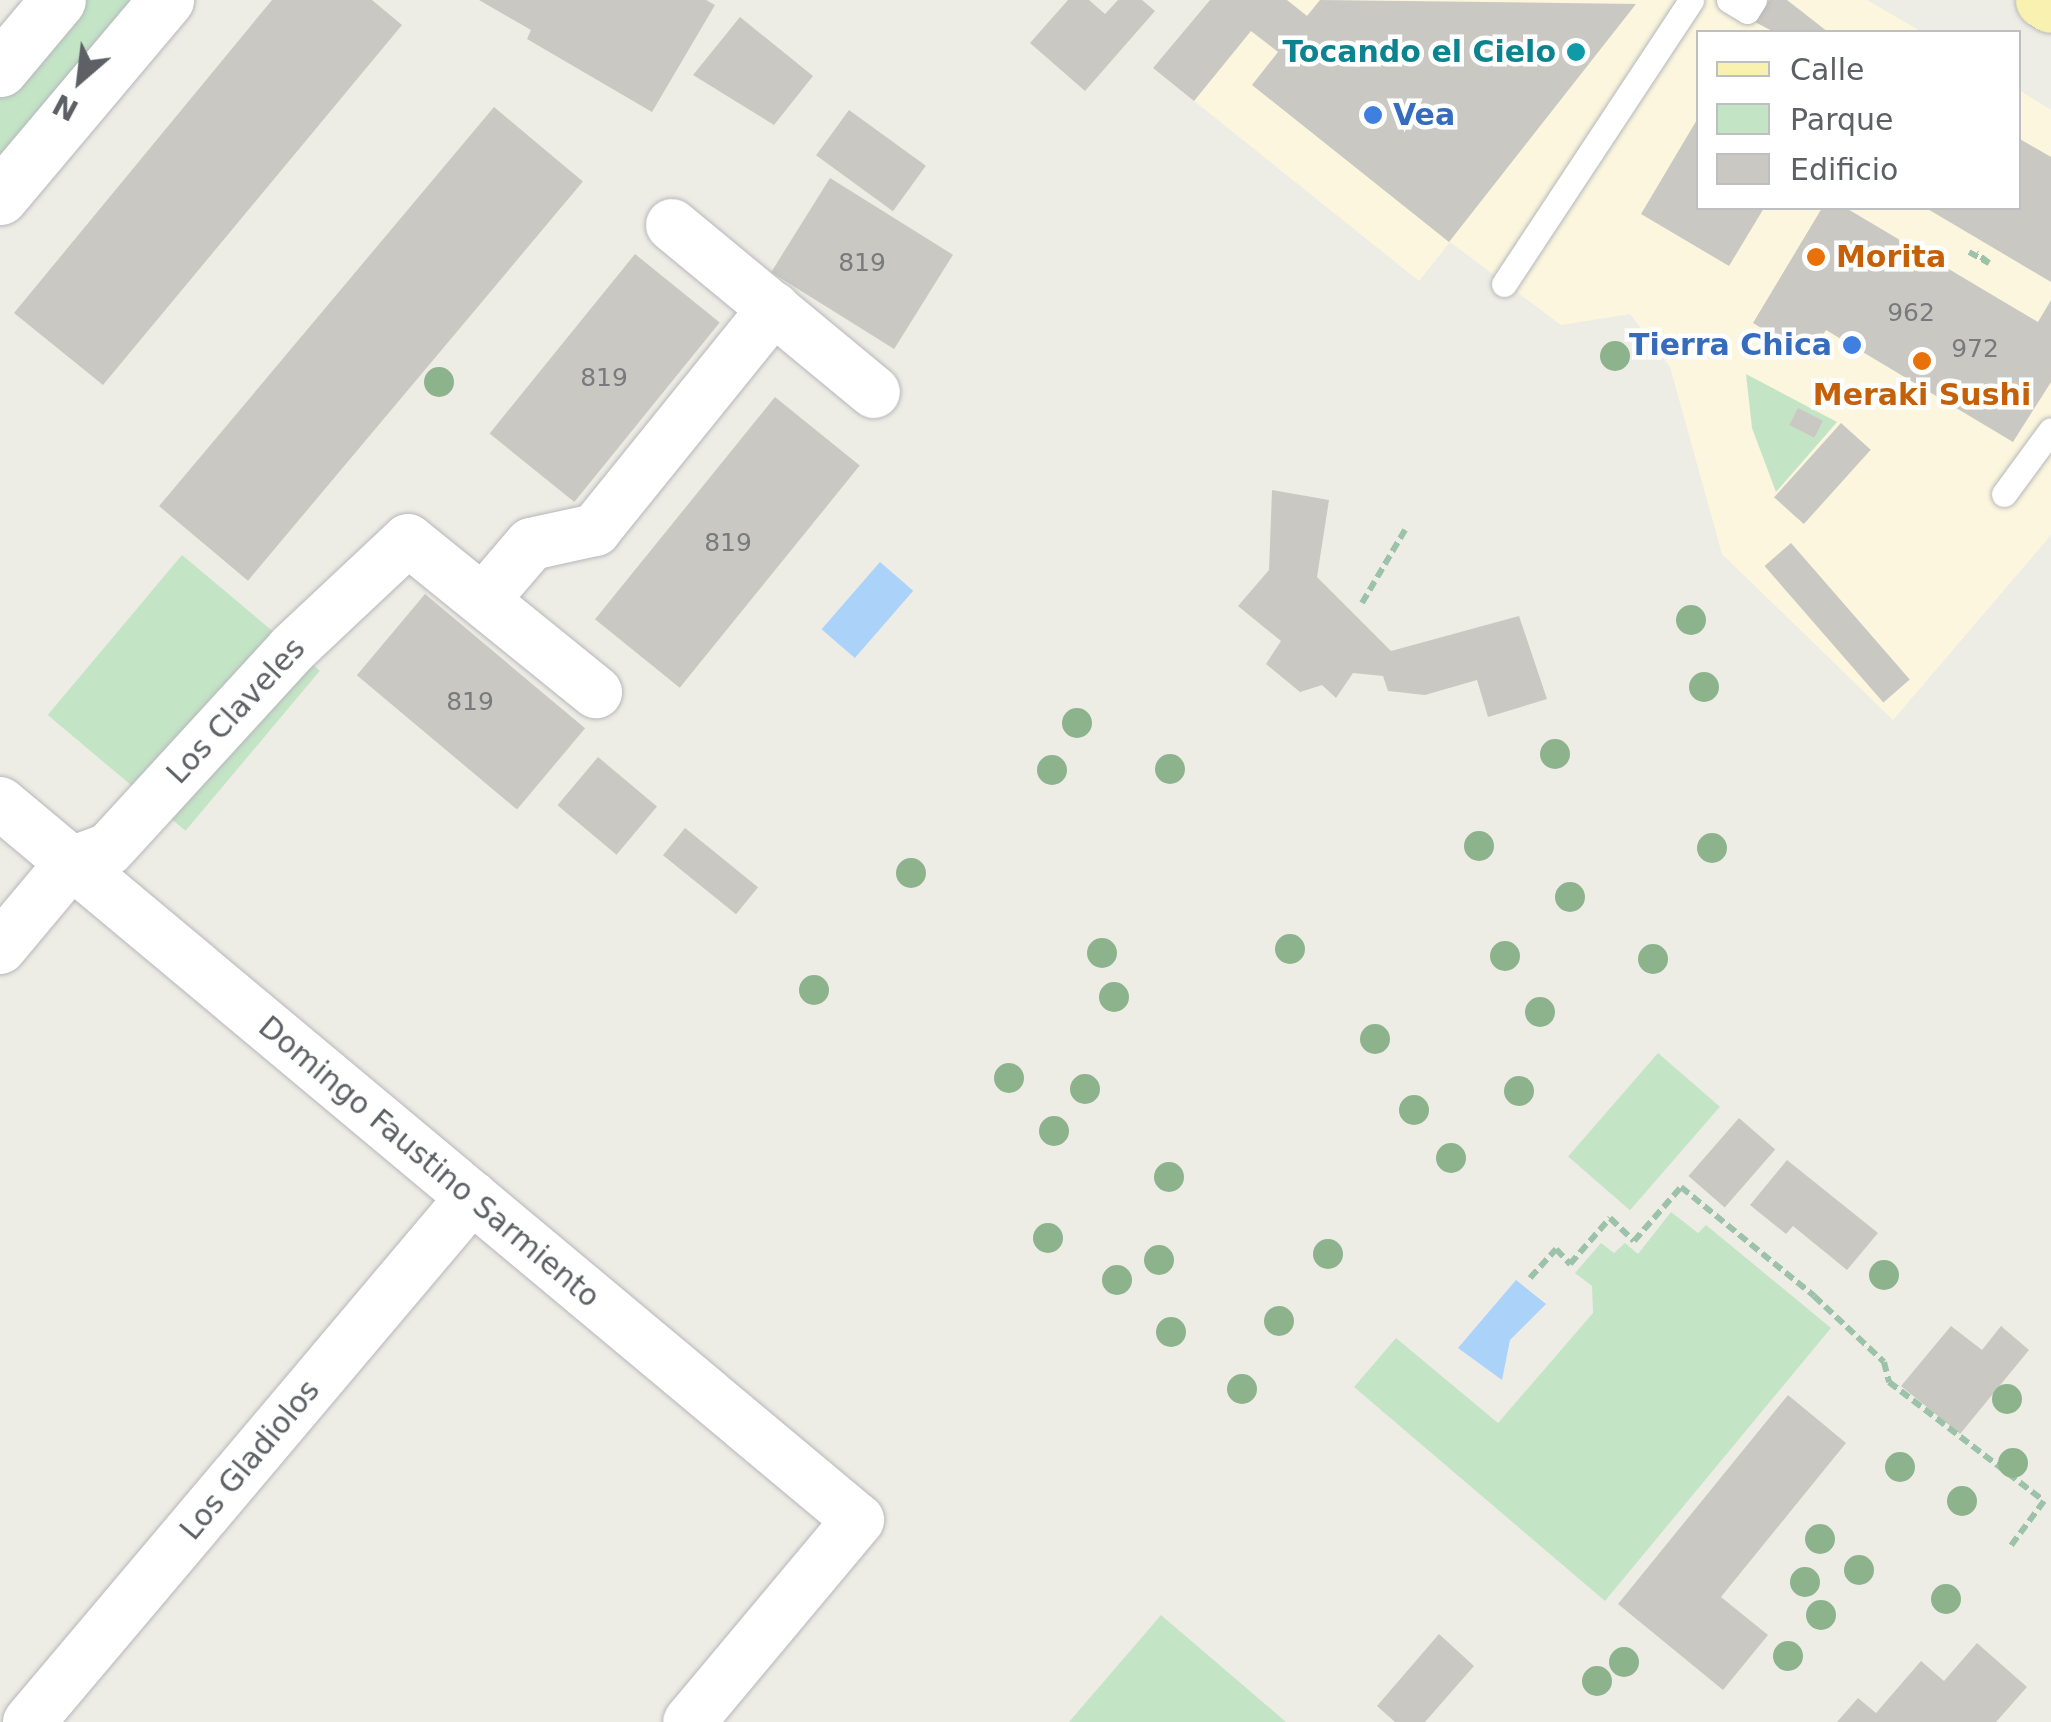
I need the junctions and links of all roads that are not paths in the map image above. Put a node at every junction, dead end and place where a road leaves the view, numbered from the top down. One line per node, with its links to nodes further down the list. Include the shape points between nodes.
1 (58, 0): 8 (main road)
2 (166, 0): 9 (main road)
3 (1691, 0): 11 (lane)
4 (1729, 0): 5 (lane, via 1747,12)
5 (1754, 0)
6 (2043, 0): 7 (main road)
7 (2051, 5)
8 (0, 69)
9 (0, 197)
10 (672, 224): 12 (street)
11 (1504, 284)
12 (774, 308): 13 (street); 16 (street, via 595,530 531,544)
13 (874, 392)
14 (2051, 430): 15 (lane)
15 (2004, 494)
16 (484, 599): 17 (street); 19 (street, Los Claveles, via 408,540 292,648 108,849)
17 (596, 692)
18 (0, 803): 19 (street, Domingo Faustino Sarmiento)
19 (71, 862): 20 (street, Los Claveles); 21 (street, Domingo Faustino Sarmiento)
20 (0, 948)
21 (472, 1197): 22 (street, Los Gladiolos); 23 (street, Domingo Faustino Sarmiento, via 858,1520)
22 (29, 1722)
23 (689, 1722)

